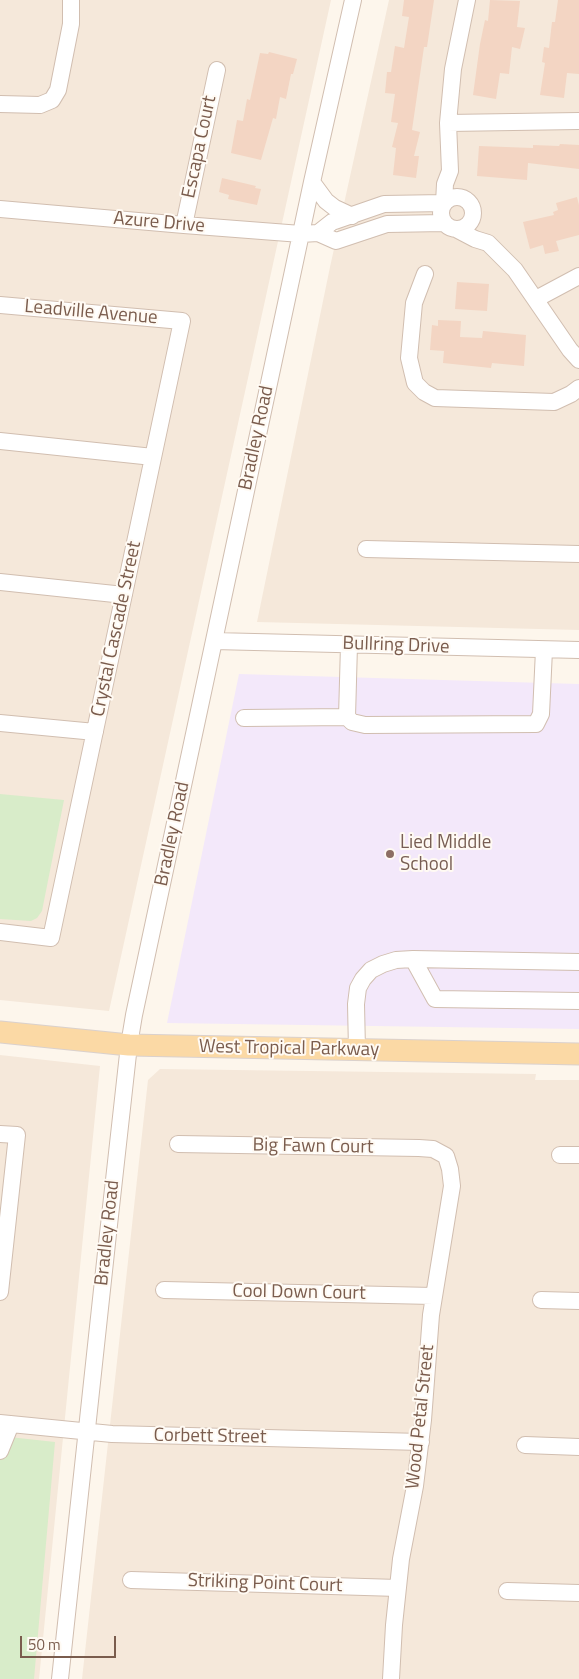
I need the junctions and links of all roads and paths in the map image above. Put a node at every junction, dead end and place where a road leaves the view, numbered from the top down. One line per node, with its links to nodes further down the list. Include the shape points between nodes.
1 (71, 0): 5 (street, via 70,34 58,90 52,100 40,105)
2 (353, 0): 9 (street, Bradley Road)
3 (468, 0): 7 (street, via 453,69)
4 (216, 70): 17 (street, Escapa Court)
5 (0, 104)
6 (579, 121): 7 (street)
7 (448, 123): 8 (street)
8 (450, 172): 10 (street, via 459,181); 11 (street, via 444,184)
9 (312, 182): 15 (street, via 326,201); 20 (street, Bradley Road)
10 (461, 197): 11 (street); 14 (street, via 469,202)
11 (444, 203): 12 (street, Azure Drive); 18 (street, via 440,214)
12 (384, 204): 15 (street, Azure Drive); 16 (street)
13 (0, 209): 17 (street, Azure Drive)
14 (473, 211): 18 (street, via 465,227); 21 (street)
15 (352, 216): 19 (street, Azure Drive, via 332,222)
16 (386, 224): 18 (street, Azure Drive); 19 (street, Azure Drive, via 336,241)
17 (184, 225): 20 (street, Azure Drive)
18 (450, 226): 21 (street)
19 (318, 233): 20 (street, Azure Drive)
20 (301, 234): 35 (street, Bradley Road)
21 (488, 243): 24 (street)
22 (425, 274): 28 (street, via 414,303 409,358 415,383 424,392 435,398 554,402)
23 (579, 276): 24 (street)
24 (536, 298): 27 (street)
25 (0, 305): 26 (street, Leadville Avenue)
26 (182, 321): 30 (street, Crystal Cascade Street)
27 (579, 360)
28 (579, 388)
29 (0, 441): 30 (street)
30 (153, 457): 34 (street, Crystal Cascade Street)
31 (366, 549): 32 (street)
32 (579, 554)
33 (0, 582): 34 (street)
34 (124, 595): 42 (street, Crystal Cascade Street)
35 (214, 641): 36 (street, Bullring Drive); 48 (street, Bradley Road)
36 (349, 645): 37 (street, Bullring Drive); 39 (street)
37 (544, 650): 38 (street, Bullring Drive); 39 (street, via 541,714 536,724 365,725 352,722)
38 (579, 650)
39 (347, 717): 40 (street)
40 (244, 718)
41 (0, 723): 42 (street)
42 (95, 732): 43 (street, Crystal Cascade Street, via 52,938)
43 (0, 932)
44 (412, 959): 45 (street); 46 (street, via 435,999); 49 (street, via 383,964 363,979 356,1004)
45 (579, 962)
46 (579, 1001)
47 (0, 1032): 48 (main road, West Tropical Parkway)
48 (129, 1045): 49 (main road, West Tropical Parkway); 62 (street, Bradley Road)
49 (357, 1050): 50 (main road, West Tropical Parkway)
50 (579, 1054)
51 (0, 1134): 57 (street, via 17,1135)
52 (178, 1144): 55 (street, Big Fawn Court, via 419,1148 433,1149)
53 (560, 1155): 54 (street)
54 (579, 1155)
55 (446, 1156): 58 (street, Wood Petal Street, via 452,1186)
56 (164, 1290): 58 (street, Cool Down Court)
57 (0, 1292)
58 (433, 1296): 63 (street, Wood Petal Street)
59 (541, 1300): 60 (street)
60 (579, 1301)
61 (5, 1423): 62 (street, Corbett Street); 66 (street)
62 (87, 1431): 63 (street, Corbett Street); 71 (street, Bradley Road)
63 (421, 1442): 68 (street, Wood Petal Street)
64 (526, 1445): 65 (street)
65 (579, 1447)
66 (0, 1451)
67 (131, 1580): 68 (street, Striking Point Court)
68 (398, 1588): 72 (street, Wood Petal Street)
69 (507, 1591): 70 (street)
70 (579, 1593)
71 (60, 1679)
72 (391, 1679)

